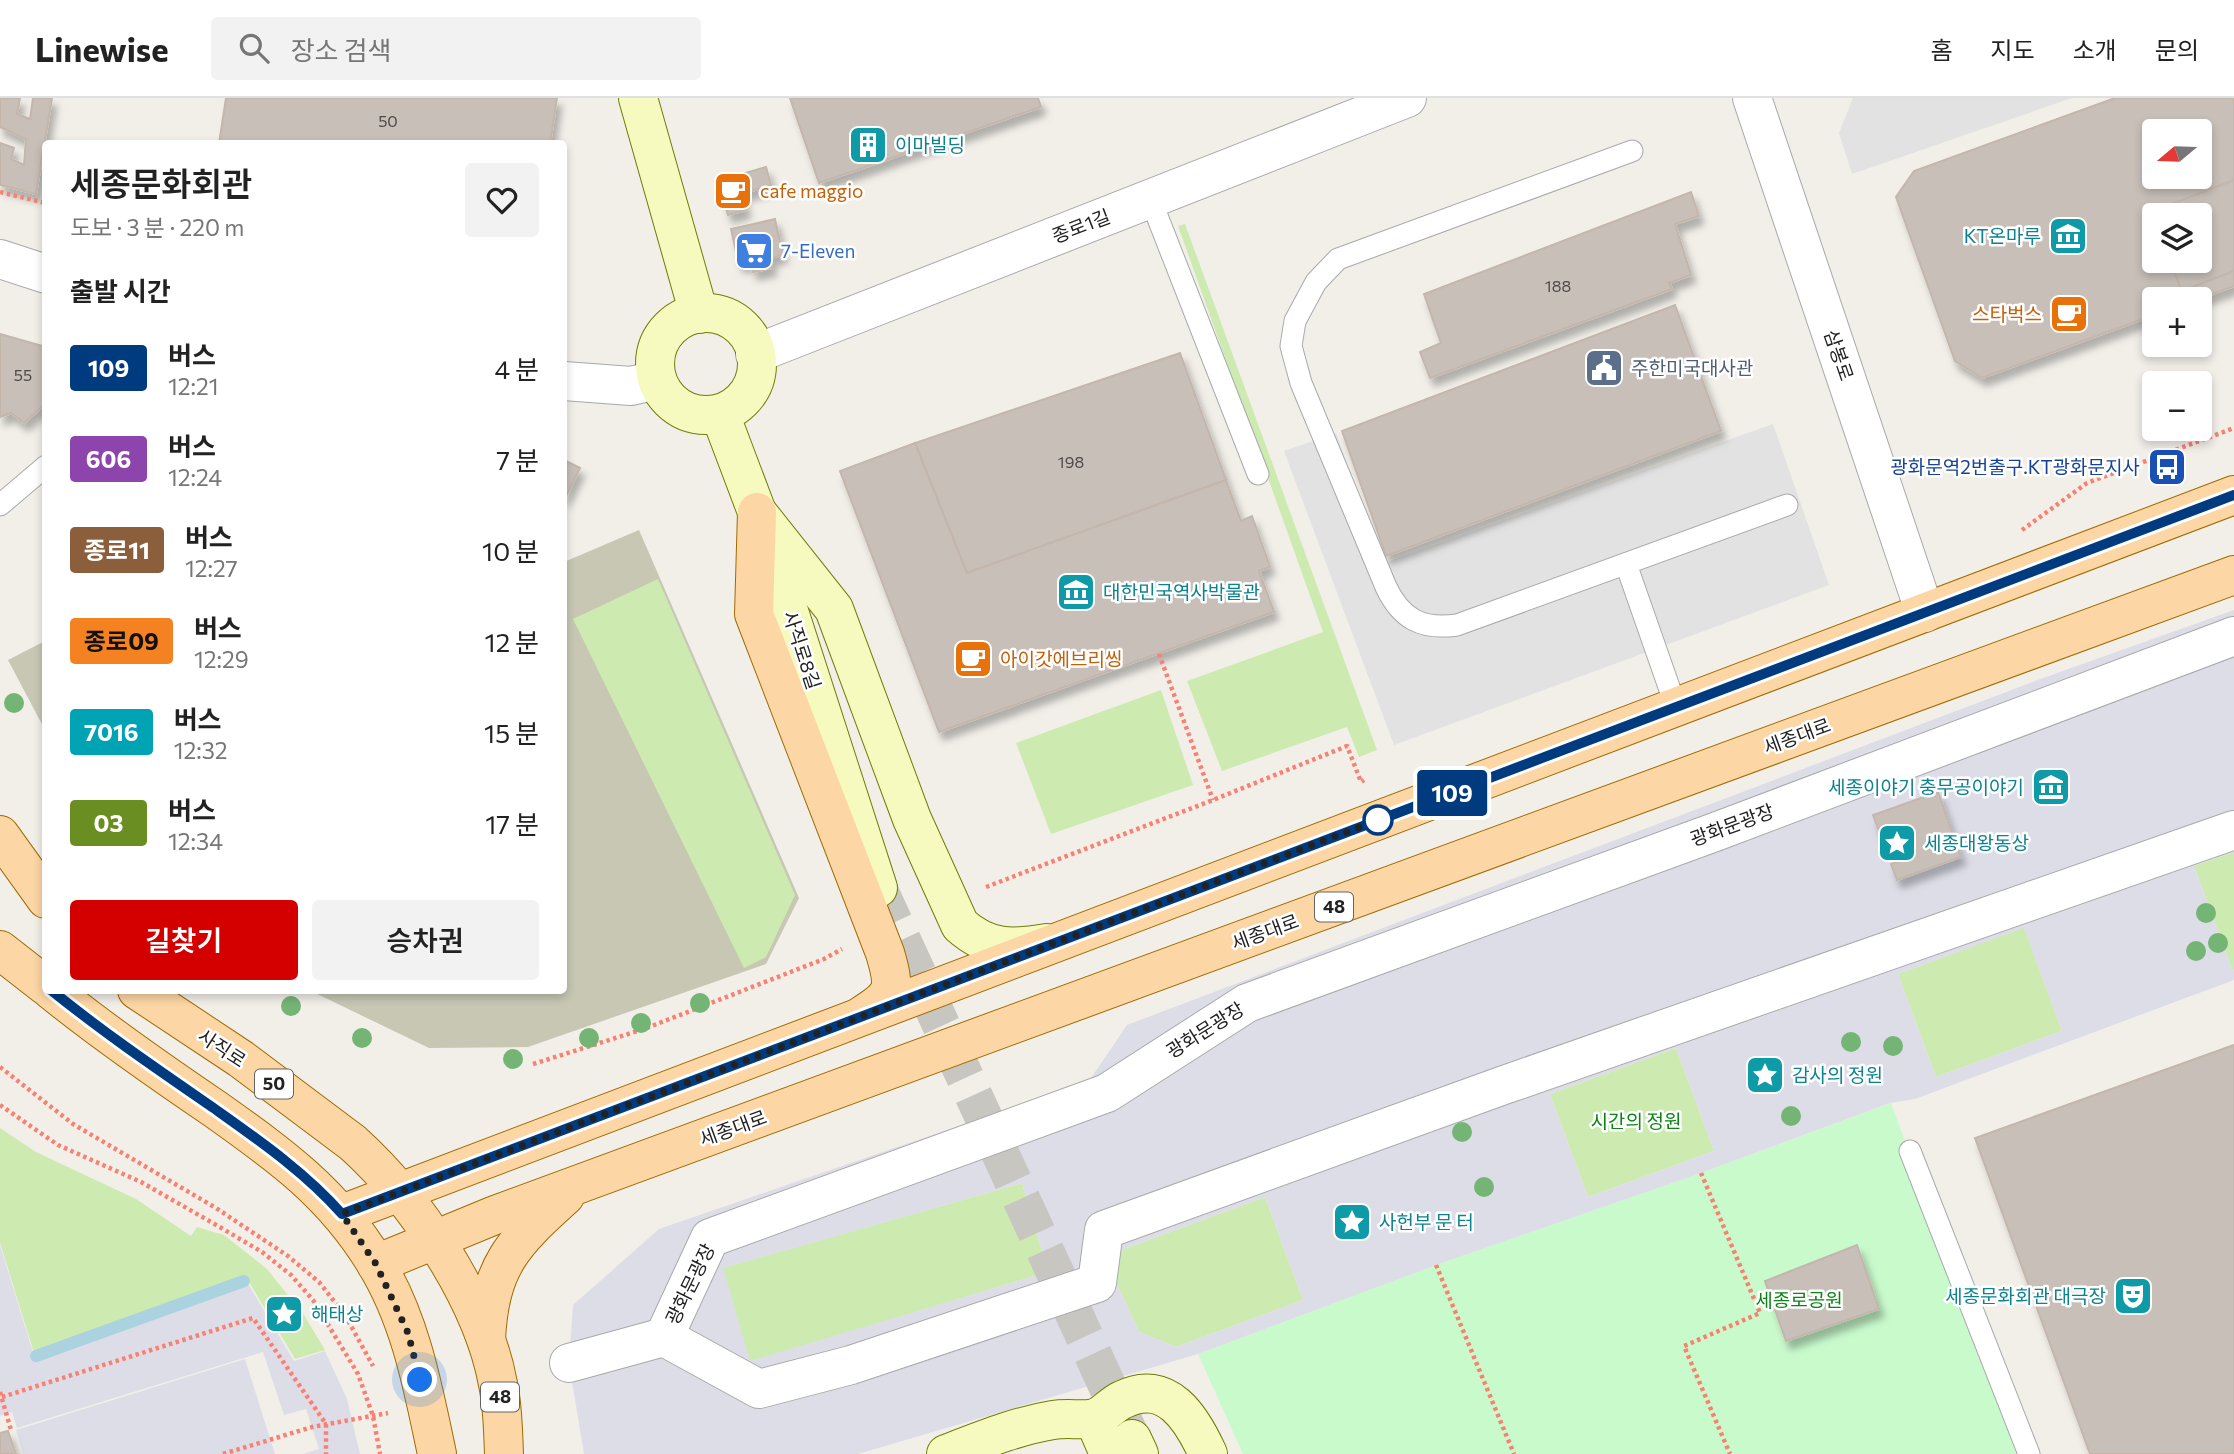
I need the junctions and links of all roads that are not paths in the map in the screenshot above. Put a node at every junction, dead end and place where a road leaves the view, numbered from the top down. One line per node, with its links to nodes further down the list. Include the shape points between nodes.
1 (638, 98): 9 (street)
2 (662, 98): 9 (street, via 713,266)
3 (1407, 98): 6 (street, 종로1길)
4 (1752, 98): 22 (street, 삼봉로)
5 (1632, 151): 20 (lane, via 1338,259 1315,282 1295,321 1291,346 1307,396 1386,587 1401,612 1428,625 1457,625)
6 (1150, 198): 10 (street, 종로1길); 15 (lane)
7 (0, 259): 8 (street)
8 (42, 273)
9 (707, 314): 10 (street, via 729,319 741,328); 11 (street, via 685,318 663,337 656,351)
10 (755, 354): 13 (street, via 753,384 734,407)
11 (657, 380): 12 (street, via 631,386); 13 (street, via 670,400 689,413)
12 (567, 381)
13 (720, 414): 19 (street, 사직로8길)
14 (42, 469): 17 (lane)
15 (1258, 474)
16 (2234, 495): 22 (main road)
17 (0, 505)
18 (1787, 505): 20 (lane)
19 (757, 512): 27 (street, 사직로8길); 29 (street, via 834,609 912,819 960,925 987,942 1014,948); 34 (main road, via 754,614 892,976 890,992)
20 (1626, 564): 24 (lane)
21 (2234, 575): 36 (main road, 세종대로 / 48)
22 (1925, 612): 24 (main road)
23 (2234, 636): 41 (street, 광화문광장, via 1247,1003 1107,1093 710,1238)
24 (1676, 707): 29 (main road)
25 (2234, 830): 41 (street, 광화문광장, via 1517,1080 1104,1230 1097,1283 851,1365 758,1389)
26 (0, 835): 28 (main road)
27 (878, 888)
28 (42, 894)
29 (1060, 942): 34 (main road)
30 (0, 950): 31 (main road)
31 (42, 983)
32 (56, 994): 38 (main road, via 256,1137)
33 (143, 994): 37 (main road, 사직로 / 50, via 241,1059 353,1143)
34 (859, 1018): 37 (main road)
35 (1910, 1151): 50 (lane)
36 (576, 1186): 39 (main road, 세종대로 / 48); 42 (main road, via 508,1255 494,1284)
37 (398, 1192): 38 (main road); 39 (main road, 50)
38 (342, 1214): 40 (main road)
39 (435, 1240): 40 (main road, 세종대로); 42 (main road, 48)
40 (376, 1264): 46 (main road, via 408,1333)
41 (664, 1337): 43 (street)
42 (486, 1341): 47 (main road, 48, via 498,1383)
43 (569, 1363)
44 (1094, 1419): 45 (street); 48 (street, via 1053,1420); 49 (street, via 1123,1399 1147,1392 1174,1402 1194,1424)
45 (1127, 1449)
46 (437, 1454)
47 (504, 1454)
48 (946, 1454)
49 (1208, 1454)
50 (2029, 1454)

